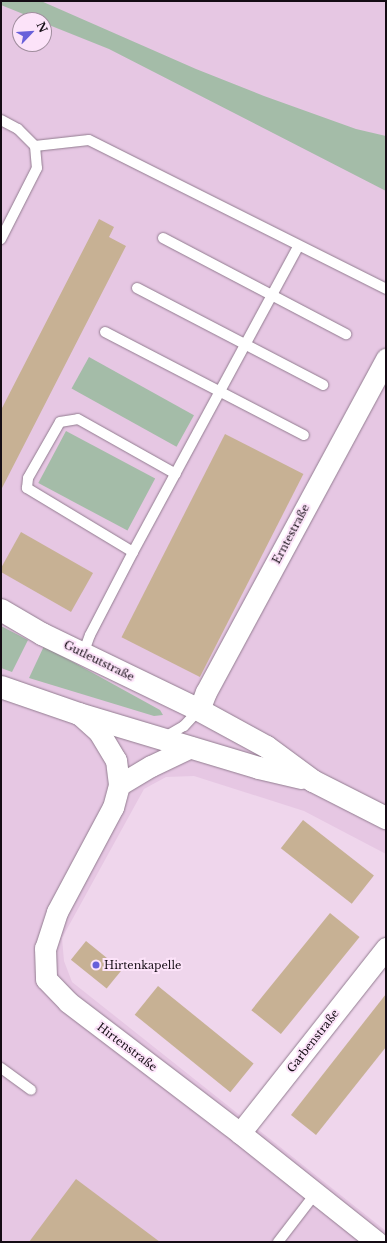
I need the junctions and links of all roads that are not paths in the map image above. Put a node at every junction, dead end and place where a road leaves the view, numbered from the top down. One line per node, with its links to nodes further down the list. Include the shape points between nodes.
1 (1, 120): 2 (lane, via 18,129)
2 (35, 146): 4 (lane, via 37,168); 5 (lane, via 89,140)
3 (163, 238): 8 (lane)
4 (1, 239)
5 (298, 247): 7 (lane); 8 (lane)
6 (137, 288): 11 (lane)
7 (386, 289)
8 (273, 294): 10 (lane); 11 (lane)
9 (105, 332): 14 (lane)
10 (346, 334)
11 (246, 344): 13 (lane); 14 (lane)
12 (386, 359): 21 (street, Erntestraße, via 206,692)
13 (323, 385)
14 (221, 391): 15 (lane); 16 (lane)
15 (304, 435)
16 (176, 474): 17 (lane); 17 (lane, via 78,419 60,422 28,478 27,488)
17 (133, 552): 19 (lane, via 90,635)
18 (1, 610): 19 (main road, Gutleutstraße)
19 (83, 654): 21 (main road, Gutleutstraße)
20 (1, 687): 22 (main road, Gutleutstraße)
21 (199, 710): 23 (lane, via 184,726); 25 (main road, Gutleutstraße, via 267,747)
22 (79, 714): 23 (main road, Gutleutstraße); 26 (street, Hirtenstraße, via 99,732 116,760)
23 (162, 739): 24 (main road, Gutleutstraße)
24 (191, 747): 25 (main road, Gutleutstraße); 26 (street)
25 (313, 781): 27 (main road, Gutleutstraße)
26 (119, 785): 31 (street, Hirtenstraße, via 113,807 57,912 45,948 46,979 68,1002)
27 (386, 818)
28 (386, 948): 31 (street, Garbenstraße)
29 (1, 1068): 30 (lane)
30 (31, 1090)
31 (240, 1133): 32 (street, Hirtenstraße)
32 (316, 1194): 33 (lane); 34 (street, Hirtenstraße)
33 (278, 1242)
34 (377, 1242)

